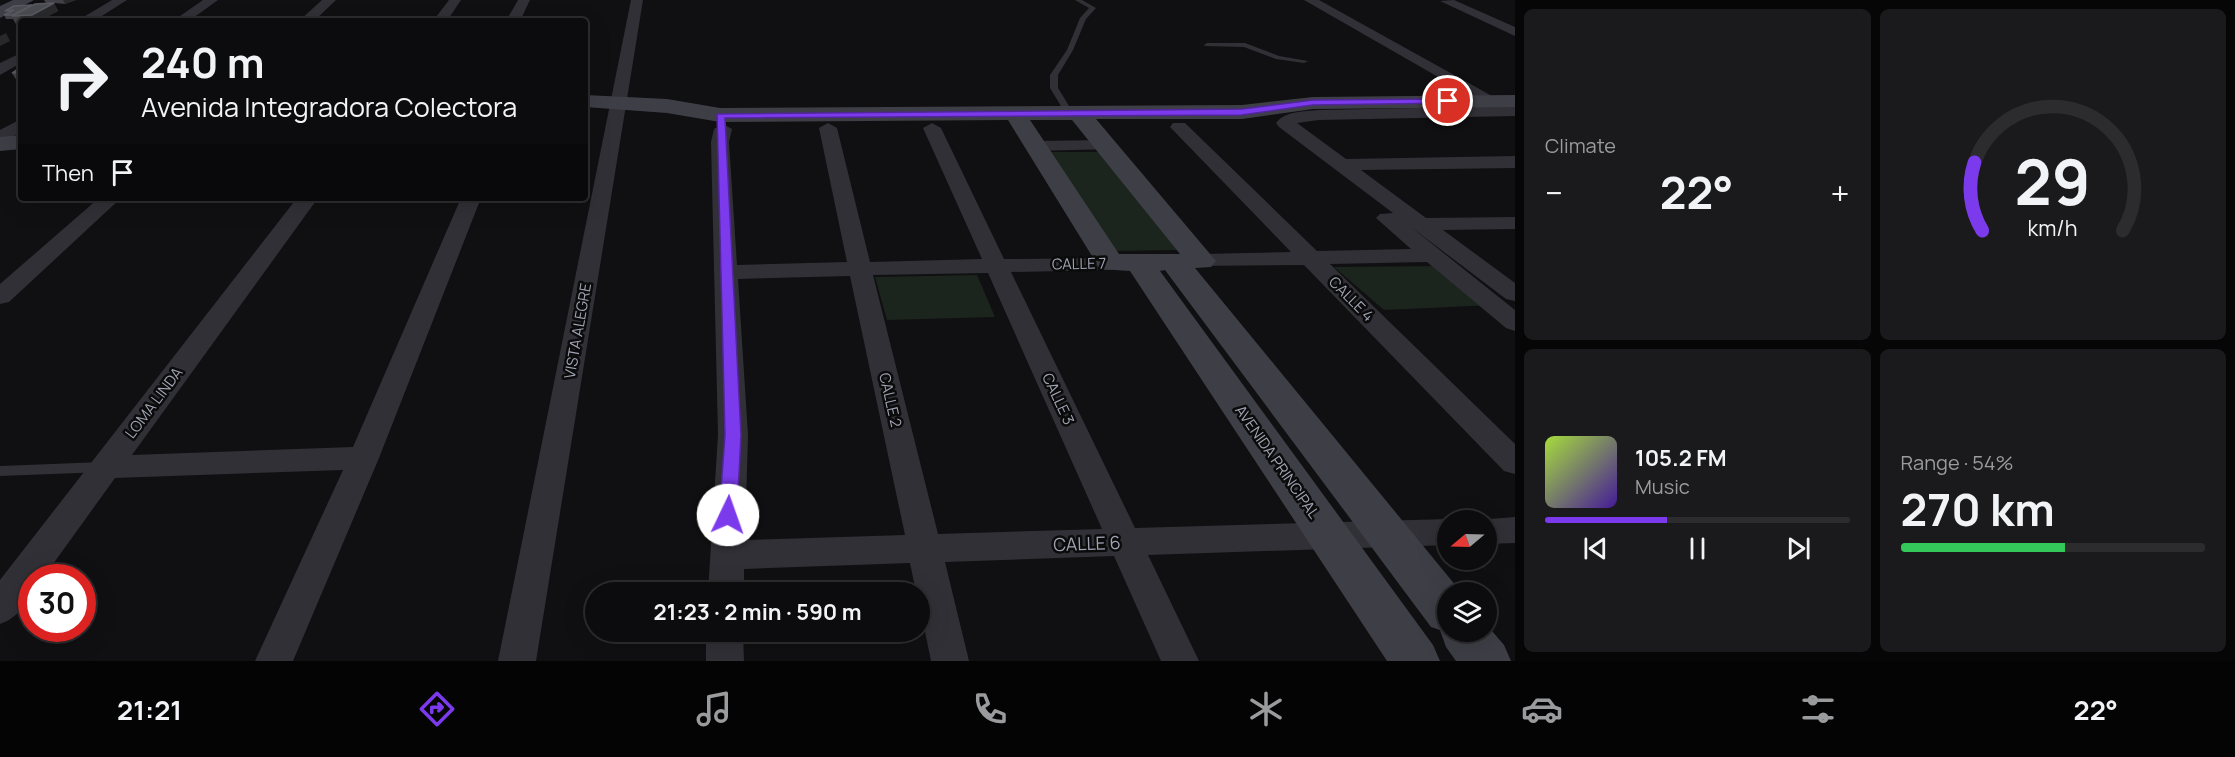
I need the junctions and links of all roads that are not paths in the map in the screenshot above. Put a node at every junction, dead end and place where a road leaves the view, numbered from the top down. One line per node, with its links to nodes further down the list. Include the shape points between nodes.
1 (26, 0): 11 (street)
2 (121, 0): 12 (street)
3 (212, 0): 13 (street)
4 (330, 0): 14 (street)
5 (455, 0): 15 (street)
6 (524, 0): 16 (street)
7 (637, 0): 23 (street, VISTA ALEGRE)
8 (1078, 0): 27 (lane, via 1093,8 1083,18 1054,75 1054,88)
9 (1310, 0): 24 (street)
10 (1446, 1): 17 (street)
11 (0, 13)
12 (89, 18)
13 (185, 18)
14 (309, 18)
15 (442, 18)
16 (515, 18)
17 (1515, 32)
18 (1207, 45): 20 (lane, via 1245,45)
19 (18, 59): 21 (street)
20 (1304, 61)
21 (0, 70)
22 (588, 101): 23 (street)
23 (617, 101): 29 (street, via 667,106); 71 (street, VISTA ALEGRE)
24 (1504, 101): 26 (street, via 1313,103)
25 (1515, 111): 26 (street, via 1319,115)
26 (1277, 123): 27 (street, via 1242,112); 31 (street); 38 (street); 44 (street)
27 (1087, 125): 30 (street); 31 (street); 46 (street, AVENIDA PRINCIPAL)
28 (18, 126): 34 (street)
29 (721, 129): 30 (street); 33 (street); 49 (street)
30 (1024, 129): 32 (street); 46 (street, AVENIDA PRINCIPAL)
31 (1183, 131): 45 (street, CALLE 4)
32 (934, 133): 33 (street); 47 (street, CALLE 3)
33 (828, 134): 48 (street, CALLE 2)
34 (0, 138)
35 (18, 142): 36 (street)
36 (0, 144)
37 (1515, 162): 38 (street)
38 (1344, 165): 43 (street)
39 (108, 201): 51 (street)
40 (306, 201): 55 (street, LOMA LINDA)
41 (470, 201): 53 (street)
42 (1515, 223): 43 (street)
43 (1423, 224): 50 (street)
44 (1432, 255): 45 (street, CALLE 7); 52 (street)
45 (1309, 258): 46 (street, CALLE 7); 54 (street, CALLE 4)
46 (1156, 262): 47 (street, CALLE 7); 60 (street, AVENIDA PRINCIPAL); 61 (street, AVENIDA PRINCIPAL)
47 (996, 266): 48 (street, CALLE 7); 62 (street, CALLE 3)
48 (860, 269): 49 (street, CALLE 7); 63 (street, CALLE 2)
49 (726, 272): 64 (street, via 733,435)
50 (1515, 294)
51 (0, 297)
52 (1515, 323)
53 (364, 458): 55 (street); 70 (street)
54 (1515, 463)
55 (107, 467): 56 (lane); 67 (street, LOMA LINDA)
56 (0, 471)
57 (1515, 530): 58 (street)
58 (1497, 531)
59 (1437, 532): 60 (street, CALLE 6)
60 (1387, 534): 61 (street, CALLE 6); 66 (street, AVENIDA PRINCIPAL)
61 (1329, 536): 62 (street, CALLE 6); 75 (street, AVENIDA PRINCIPAL)
62 (1125, 543): 63 (street, CALLE 6); 74 (street, CALLE 3)
63 (924, 549): 64 (street, CALLE 6); 73 (street, CALLE 2)
64 (726, 555): 65 (street)
65 (726, 582)
66 (1437, 598)
67 (0, 608)
68 (726, 642): 72 (street)
69 (1471, 642): 76 (street)
70 (274, 661)
71 (517, 661)
72 (725, 661)
73 (950, 661)
74 (1180, 661)
75 (1415, 661)
76 (1486, 661)

